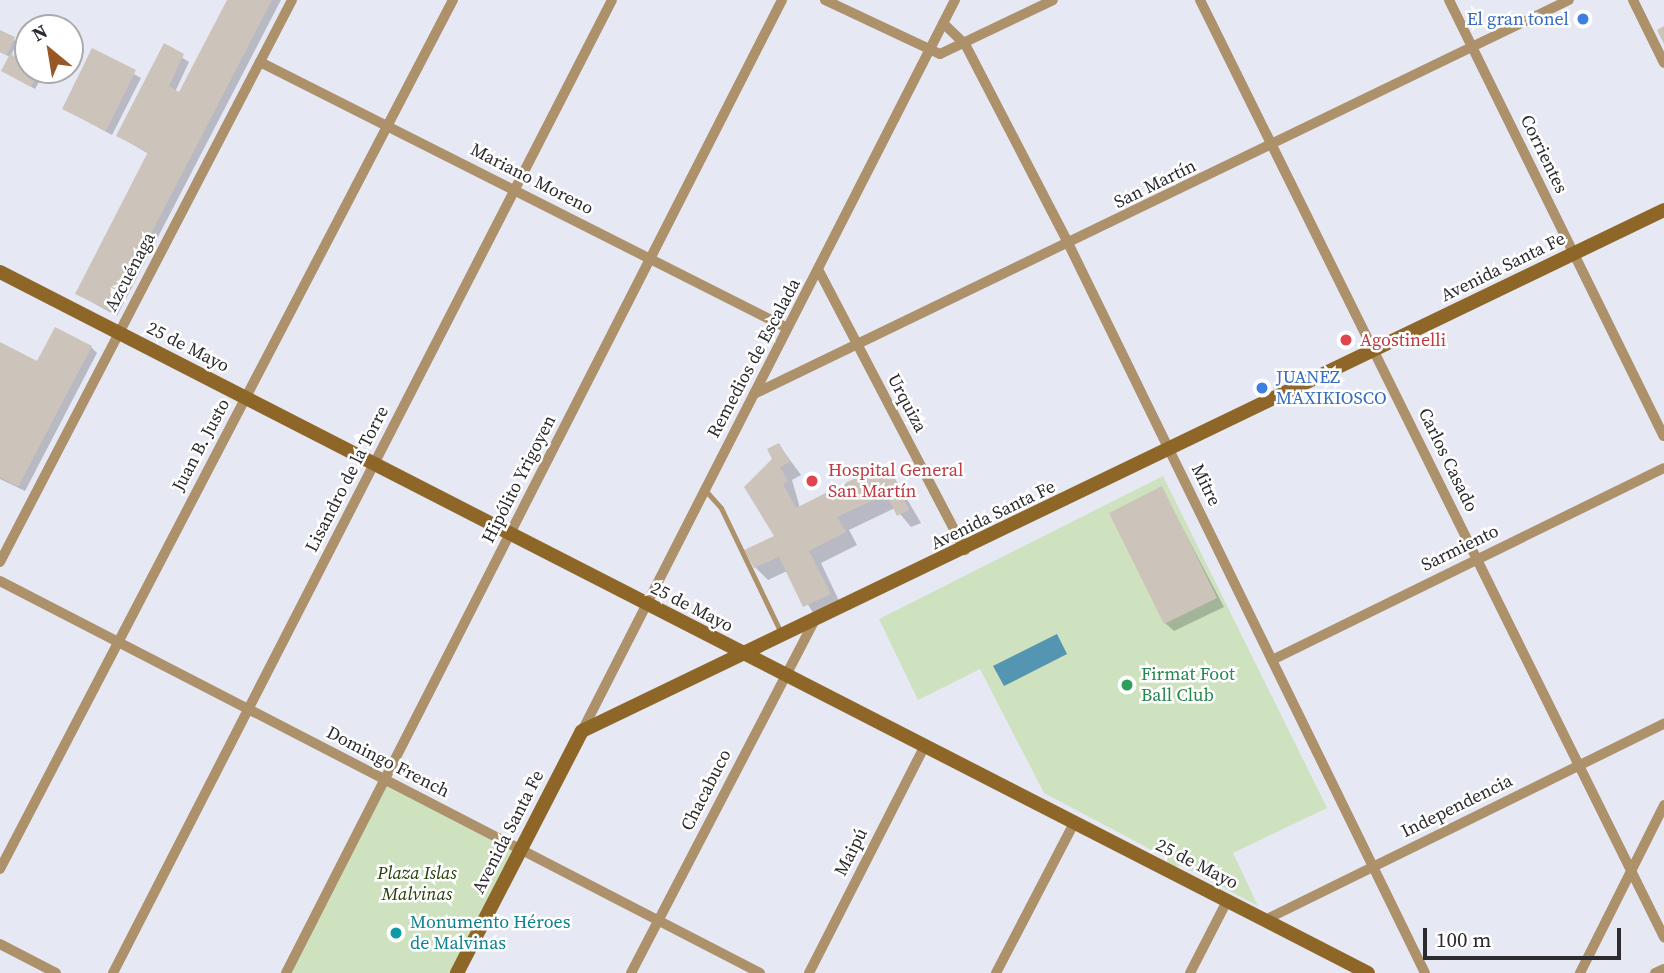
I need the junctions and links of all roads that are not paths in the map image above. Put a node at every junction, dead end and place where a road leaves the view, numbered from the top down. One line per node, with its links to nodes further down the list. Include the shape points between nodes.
1 (292, 0): 16 (street, Azcuénaga)
2 (453, 0): 18 (street, Juan B. Justo)
3 (612, 0): 20 (street, Lisandro de la Torre)
4 (782, 0): 24 (street, Hipólito Yrigoyen)
5 (825, 0): 15 (street)
6 (955, 0): 12 (street, Remedios de Escalada)
7 (1053, 0): 13 (street)
8 (1200, 0): 19 (street, Carlos Casado)
9 (1449, 0): 14 (street, Corrientes)
10 (1569, 0): 14 (street, San Martín)
11 (1633, 0): 17 (street)
12 (943, 23): 13 (street, Mitre); 15 (street, Remedios de Escalada)
13 (965, 44): 15 (street); 22 (street, Mitre)
14 (1473, 48): 19 (street, San Martín); 23 (street, Corrientes)
15 (928, 52): 25 (street, Remedios de Escalada)
16 (260, 62): 18 (street, Mariano Moreno); 28 (street, Azcuénaga)
17 (1664, 64)
18 (387, 126): 20 (street, Mariano Moreno); 32 (street, Juan B. Justo)
19 (1273, 147): 22 (street, San Martín); 30 (street, Carlos Casado)
20 (515, 190): 24 (street, Mariano Moreno); 35 (street, Lisandro de la Torre)
21 (1664, 210): 23 (street, Avenida Santa Fe)
22 (1069, 245): 29 (street, San Martín); 34 (street, Mitre)
23 (1574, 254): 30 (street, Avenida Santa Fe); 33 (street, Corrientes)
24 (650, 259): 27 (street, Mariano Moreno); 38 (street, Hipólito Yrigoyen)
25 (819, 271): 27 (street, Remedios de Escalada); 29 (street, Urquiza)
26 (0, 272): 28 (street, 25 de Mayo)
27 (788, 328): 31 (street, Remedios de Escalada)
28 (118, 333): 32 (street, 25 de Mayo); 41 (street, Azcuénaga)
29 (858, 347): 31 (street, San Martín); 39 (street, Urquiza)
30 (1374, 351): 34 (street, Avenida Santa Fe); 40 (street, Carlos Casado)
31 (754, 394): 37 (street, Remedios de Escalada)
32 (245, 398): 35 (street, 25 de Mayo); 46 (street, Juan B. Justo)
33 (1664, 436)
34 (1170, 450): 39 (street, Avenida Santa Fe); 48 (street, Mitre)
35 (374, 465): 38 (street, 25 de Mayo); 50 (street, Lisandro de la Torre)
36 (1664, 468): 40 (street, Sarmiento)
37 (705, 489): 43 (street, Remedios de Escalada); 45 (lane, via 722,508)
38 (510, 535): 43 (street, 25 de Mayo); 55 (street, Hipólito Yrigoyen)
39 (965, 550): 44 (street, Avenida Santa Fe)
40 (1478, 559): 48 (street, Sarmiento); 54 (street, Carlos Casado)
41 (0, 562)
42 (0, 581): 46 (street, Domingo French)
43 (646, 605): 47 (street, 25 de Mayo); 52 (street, Remedios de Escalada)
44 (813, 624): 45 (street, Avenida Santa Fe); 49 (street, Chacabuco)
45 (784, 638): 47 (street, Avenida Santa Fe)
46 (118, 642): 50 (street, Domingo French); 60 (street, Juan B. Justo)
47 (746, 656): 49 (street, 25 de Mayo); 52 (street, Avenida Santa Fe)
48 (1272, 660): 59 (street, Mitre)
49 (784, 675): 53 (street, 25 de Mayo); 63 (street, Chacabuco)
50 (248, 709): 55 (street, Domingo French); 69 (street, Lisandro de la Torre)
51 (1664, 724): 54 (street, Independencia)
52 (582, 731): 58 (street, Avenida Santa Fe)
53 (924, 747): 57 (street, 25 de Mayo); 74 (street, Maipú)
54 (1580, 765): 59 (street, Independencia); 61 (street, Carlos Casado)
55 (385, 780): 58 (street, Domingo French); 70 (street, Hipólito Yrigoyen)
56 (1664, 805): 61 (street)
57 (1074, 823): 62 (street, 25 de Mayo); 75 (street)
58 (520, 850): 63 (street, Domingo French); 71 (street, Avenida Santa Fe)
59 (1373, 867): 64 (street, Independencia); 78 (street, Mitre)
60 (0, 869)
61 (1632, 871): 65 (street, Carlos Casado); 79 (street)
62 (1227, 901): 64 (street, 25 de Mayo); 76 (street)
63 (658, 920): 72 (street, Chacabuco); 73 (street, Domingo French)
64 (1265, 920): 77 (street, 25 de Mayo)
65 (1664, 937)
66 (0, 944): 68 (street)
67 (1664, 969): 80 (street)
68 (56, 973)
69 (113, 973)
70 (286, 973)
71 (457, 973)
72 (631, 973)
73 (760, 973)
74 (809, 973)
75 (996, 973)
76 (1190, 973)
77 (1368, 973)
78 (1425, 973)
79 (1580, 973)
80 (1656, 973)

